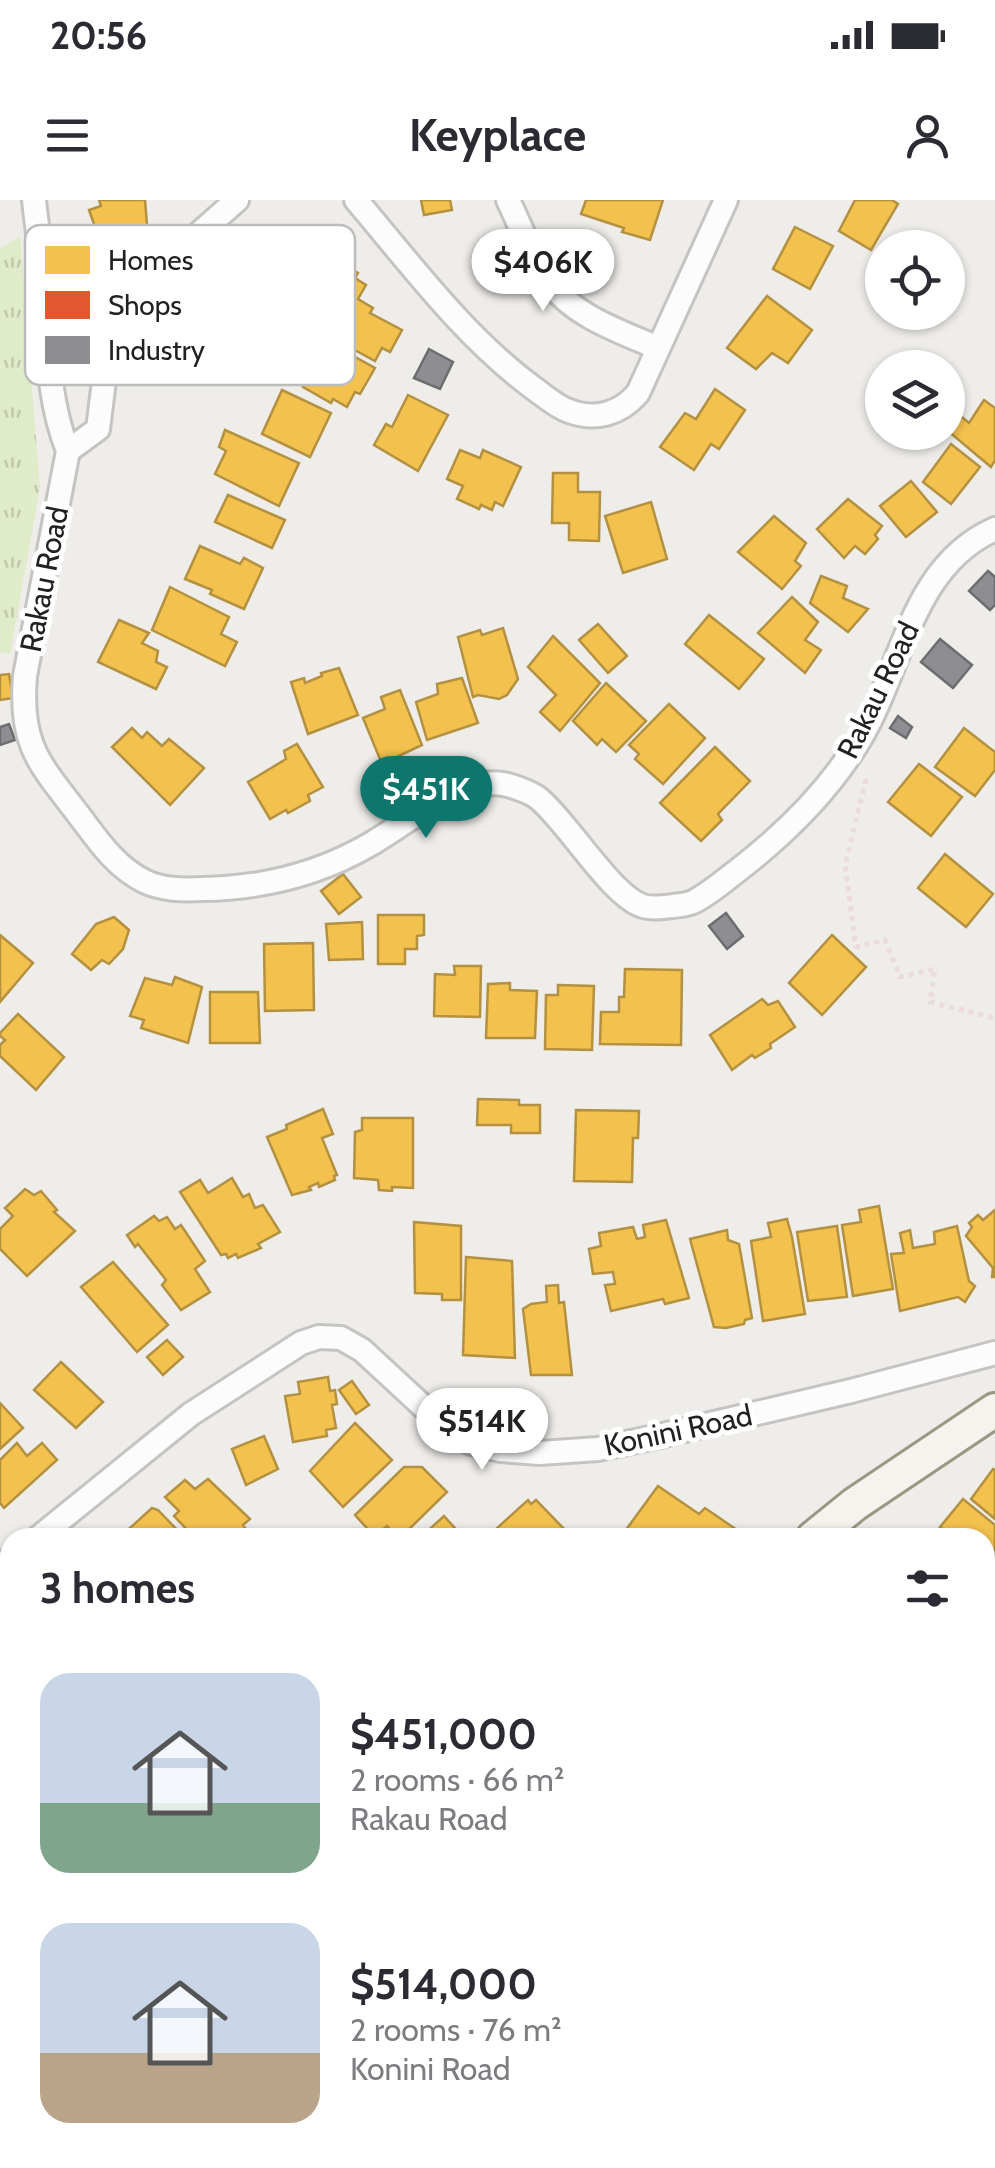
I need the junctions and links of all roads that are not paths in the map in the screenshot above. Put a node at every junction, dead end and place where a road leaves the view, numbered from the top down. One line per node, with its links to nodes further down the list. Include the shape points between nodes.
1 (34, 200): 6 (street, Rakau Road)
2 (238, 200): 7 (street)
3 (356, 200): 8 (street, via 473,334 568,411 598,416 627,406)
4 (508, 200): 8 (street, via 550,284 565,299)
5 (726, 200): 8 (street)
6 (37, 225)
7 (209, 225)
8 (658, 348)
9 (50, 385): 11 (street, Rakau Road)
10 (103, 385): 11 (street, via 98,429)
11 (68, 451): 12 (street, Rakau Road, via 25,676 27,729 34,754 106,851 145,882 182,890 288,880 366,847 466,788 503,784 537,797 622,892 643,906 692,904 778,839 831,780 860,739 926,590 954,554)
12 (995, 529)
13 (995, 1352): 15 (street, Konini Road, via 655,1437 540,1453 471,1443 362,1350 341,1338 319,1337 190,1414)
14 (995, 1410): 16 (street)
15 (50, 1528)
16 (825, 1528)

